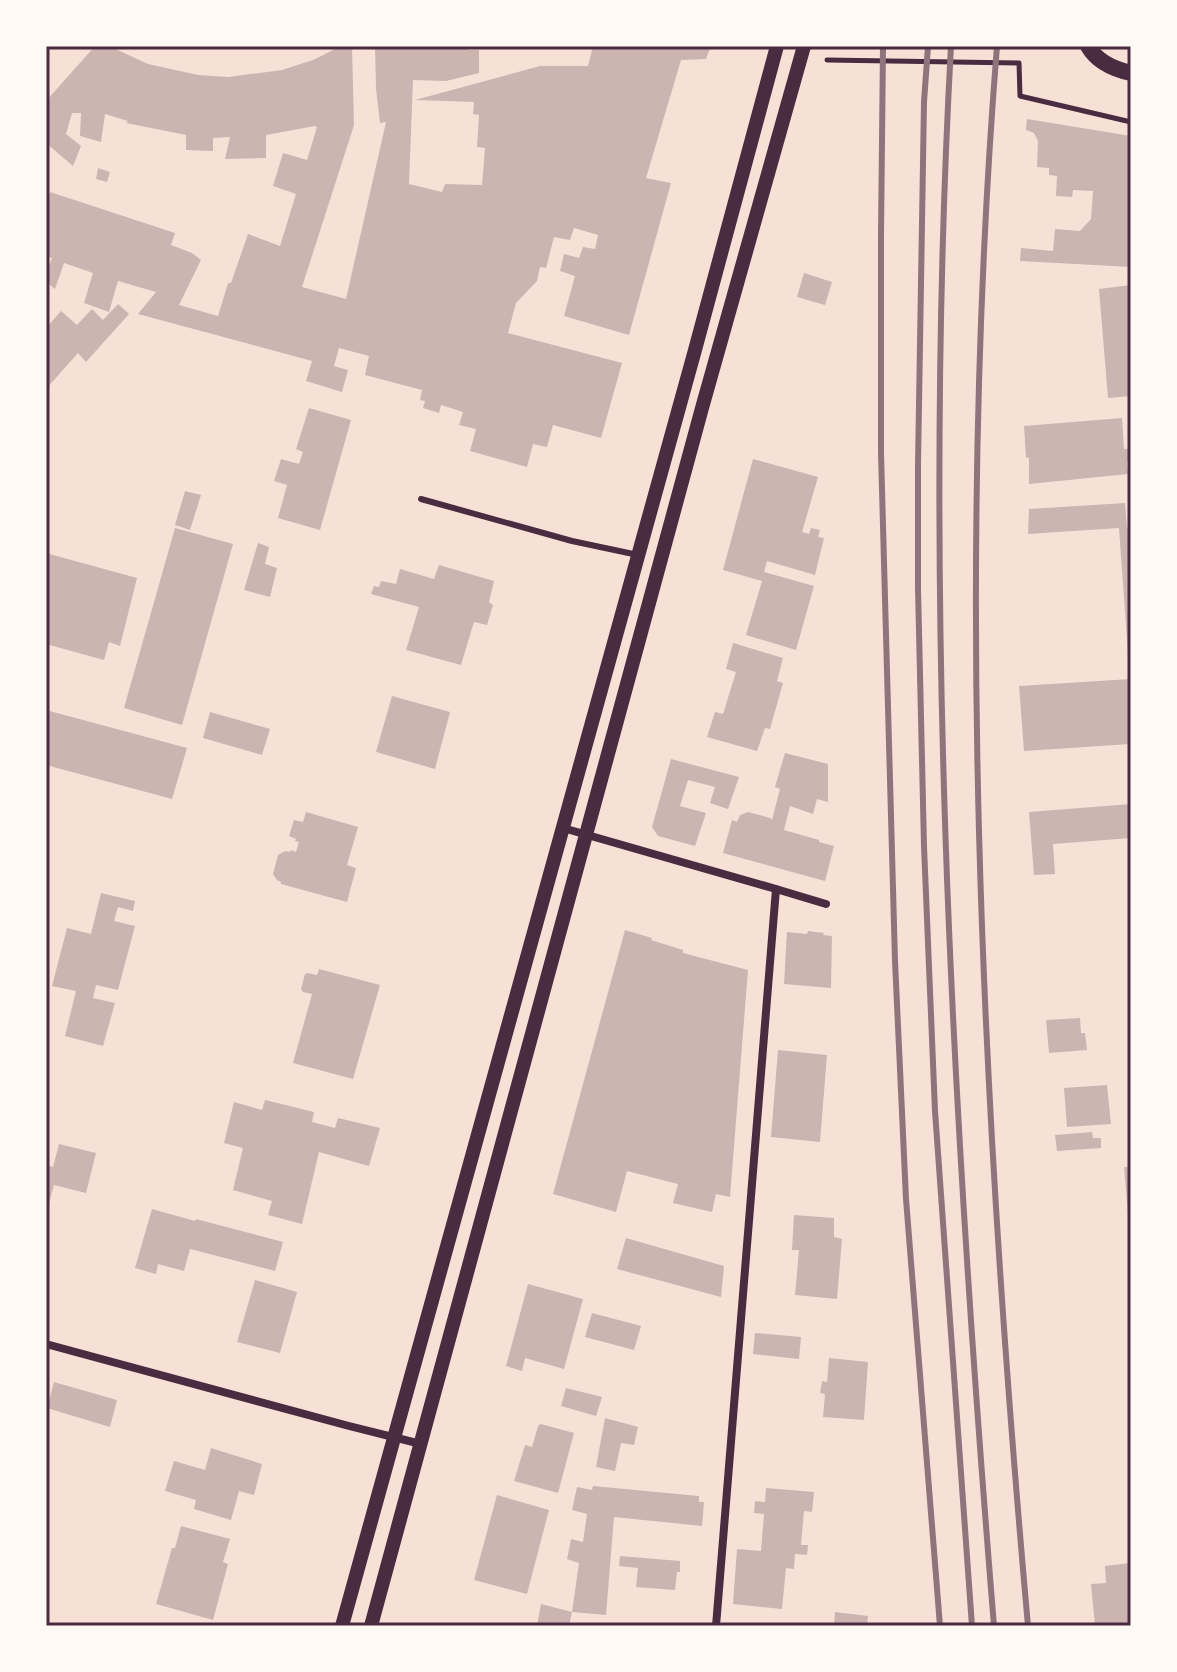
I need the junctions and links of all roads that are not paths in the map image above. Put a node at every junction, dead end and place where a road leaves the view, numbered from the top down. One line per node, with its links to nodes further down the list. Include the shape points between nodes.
1 (777, 46): 6 (street)
2 (1085, 48): 4 (main road, via 1101,62)
3 (802, 52): 8 (street)
4 (1130, 73)
5 (421, 499): 6 (lane)
6 (638, 555): 7 (street)
7 (563, 828): 8 (street); 12 (street)
8 (585, 834): 9 (street); 13 (street)
9 (776, 889): 10 (street); 16 (street)
10 (826, 904)
11 (46, 1344): 12 (street)
12 (394, 1437): 13 (street); 14 (street)
13 (421, 1444): 15 (street)
14 (342, 1626)
15 (371, 1626)
16 (716, 1626)

